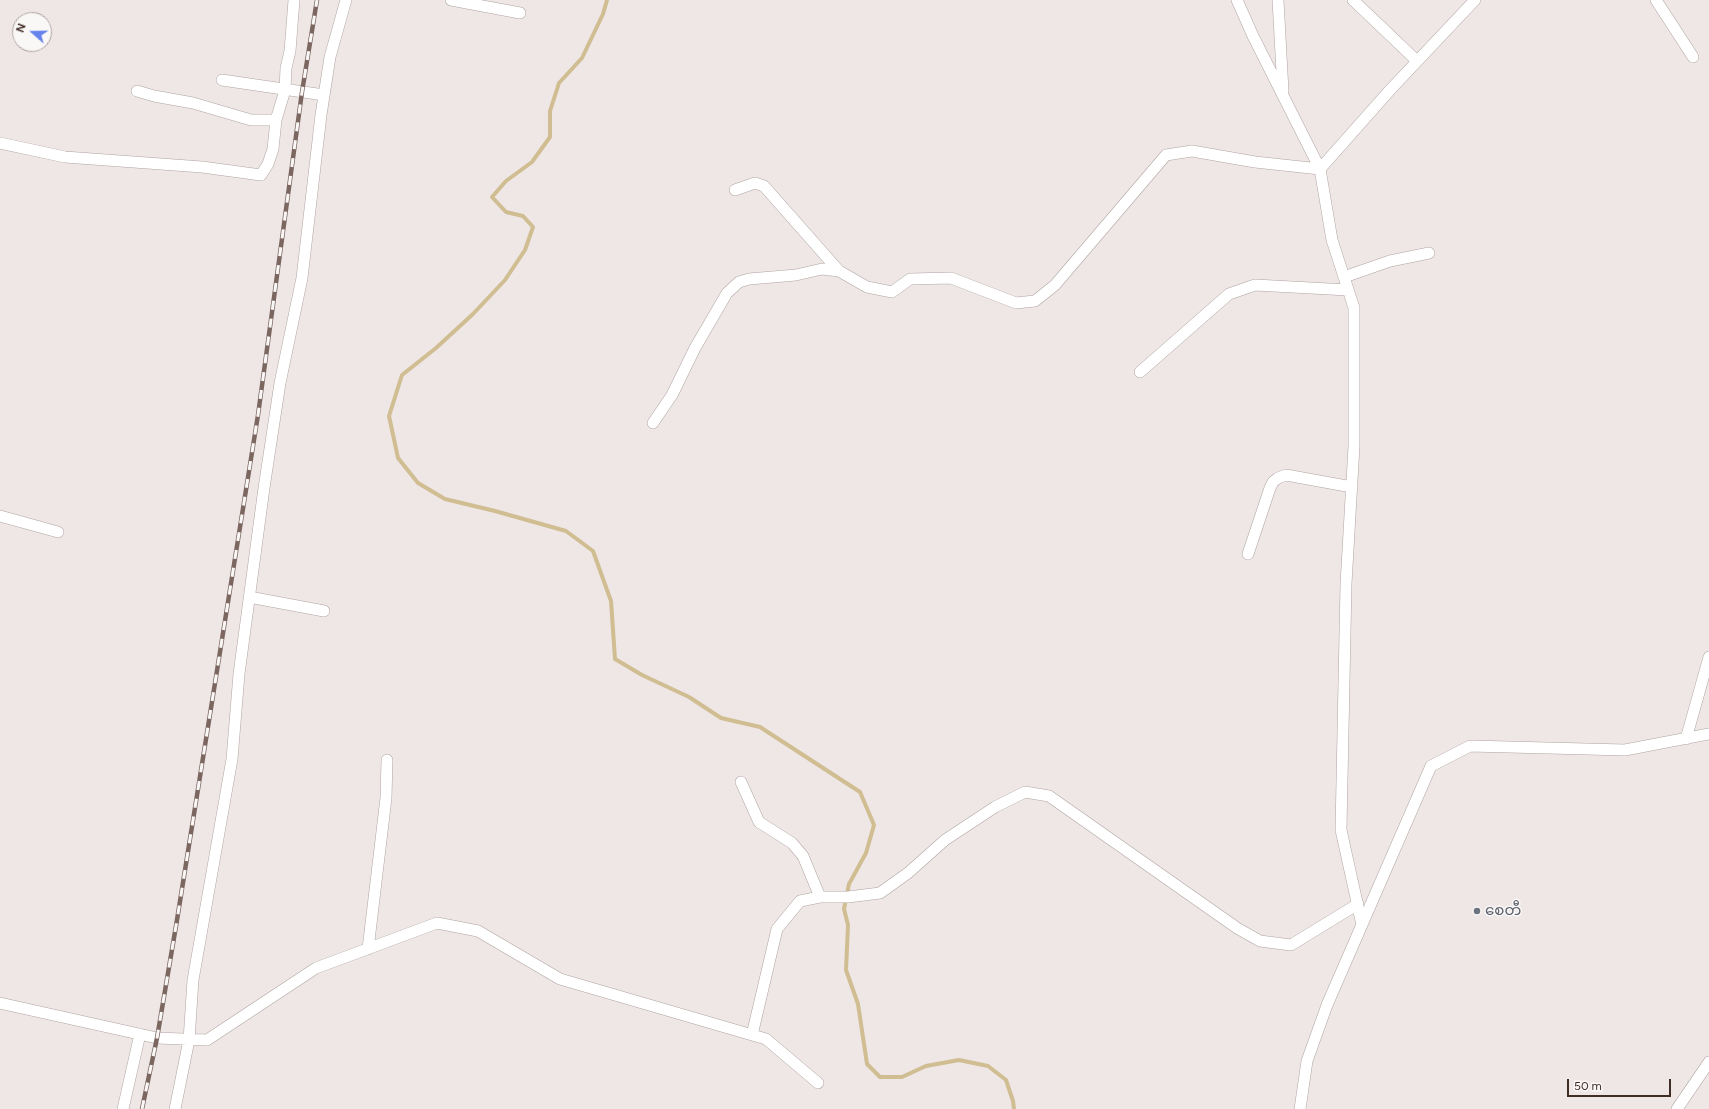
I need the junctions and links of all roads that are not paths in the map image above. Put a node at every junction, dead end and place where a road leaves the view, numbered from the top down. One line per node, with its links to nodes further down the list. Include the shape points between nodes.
1 (294, 0): 13 (street)
2 (346, 0): 15 (street, via 330,57)
3 (451, 0): 9 (street)
4 (1237, 0): 16 (street)
5 (1278, 0): 16 (street)
6 (1353, 0): 11 (street)
7 (1475, 0): 11 (street)
8 (1656, 0): 10 (street)
9 (520, 13)
10 (1693, 57)
11 (1417, 62): 19 (street)
12 (222, 80): 13 (street)
13 (285, 90): 15 (street); 17 (street)
14 (137, 91): 17 (street, via 193,103 251,120)
15 (324, 95): 31 (street, via 302,278 280,383)
16 (1284, 96): 19 (street)
17 (276, 120): 18 (street, via 273,149 268,164 260,175 202,167 65,157)
18 (0, 143)
19 (1320, 169): 22 (street, via 1192,152 1166,155 1055,284 1034,301 1016,303 951,278 910,280 892,292 867,287); 23 (street, via 1332,240)
20 (736, 190): 22 (street, via 755,183 764,186)
21 (1429, 253): 23 (street)
22 (839, 271): 26 (street, via 822,269 738,282 727,293 695,348 672,395)
23 (1344, 277): 24 (street)
24 (1348, 290): 25 (street, via 1255,285 1229,294); 27 (street, via 1354,308)
25 (1140, 372)
26 (653, 423)
27 (1352, 487): 30 (street, via 1286,475 1278,478 1270,488); 39 (street, via 1346,584 1341,830)
28 (0, 516): 29 (street)
29 (58, 532)
30 (1248, 554)
31 (249, 597): 32 (street); 45 (street, via 232,759 193,980)
32 (324, 611)
33 (1709, 657): 35 (street)
34 (1709, 734): 35 (street)
35 (1686, 739): 40 (street, via 1626,750 1470,746 1431,766)
36 (387, 760): 41 (street, via 386,798)
37 (741, 782): 38 (street, via 759,822 792,843 803,856)
38 (820, 897): 39 (street, via 880,894 945,840 995,807 1025,792 1049,796 1237,928 1260,941 1291,945); 44 (street, via 800,901 777,929)
39 (1358, 904): 40 (street)
40 (1362, 925): 50 (street, via 1307,1060)
41 (368, 949): 44 (street, via 437,923 478,931 560,979); 45 (street, via 316,968 207,1040)
42 (0, 1003): 43 (street)
43 (140, 1034): 45 (street); 48 (street)
44 (752, 1035): 47 (street, via 766,1039)
45 (189, 1040): 49 (street)
46 (1709, 1062): 51 (street)
47 (818, 1083)
48 (123, 1109)
49 (175, 1109)
50 (1300, 1109)
51 (1677, 1109)

